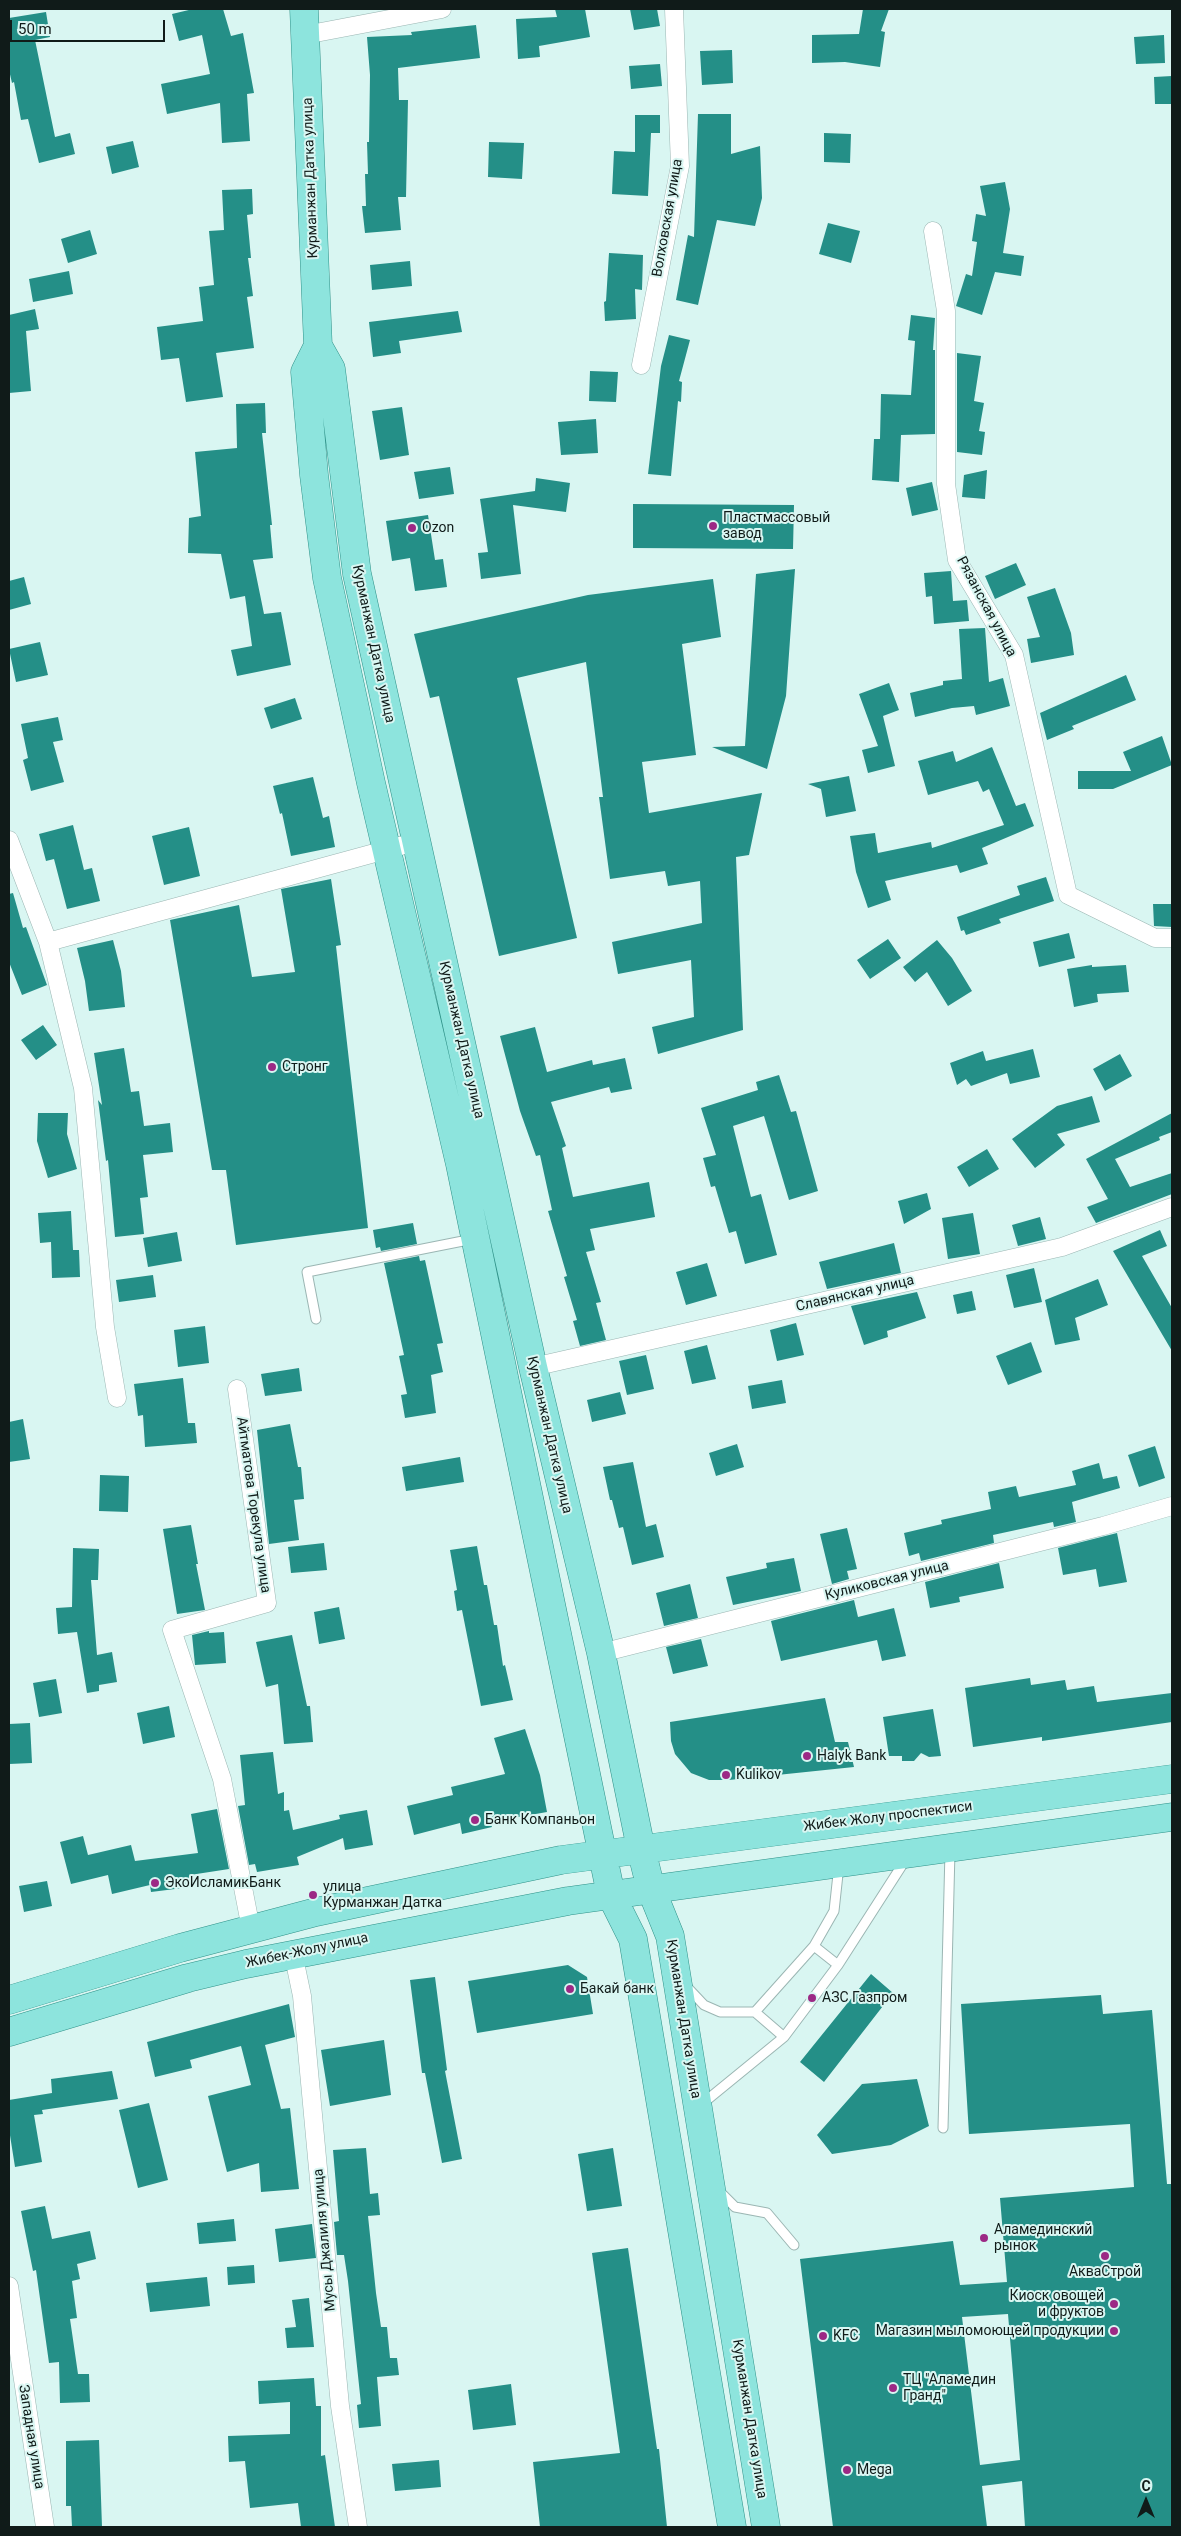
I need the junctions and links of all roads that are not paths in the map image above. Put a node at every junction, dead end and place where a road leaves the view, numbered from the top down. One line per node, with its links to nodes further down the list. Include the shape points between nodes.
1 (442, 9): 3 (street)
2 (674, 9): 6 (street, Волховская улица, via 680,166)
3 (304, 22): 5 (main road, Курманжан Датка улица)
4 (933, 231): 10 (street, Рязанская улица, via 946,310 946,484 957,560 1014,655 1068,896 1155,938)
5 (318, 346): 8 (main road, Курманжан Датка улица, via 331,369 357,574); 9 (main road, Курманжан Датка улица, via 305,372 327,578)
6 (641, 365)
7 (9, 840): 11 (street)
8 (415, 842): 9 (street); 15 (main road, Курманжан Датка улица)
9 (387, 849): 11 (street); 13 (main road, Курманжан Датка улица)
10 (1172, 938)
11 (48, 942): 17 (street, via 83,1088 105,1327)
12 (1172, 1207): 15 (street, Славянская улица, via 1062,1247)
13 (475, 1238): 14 (lane, via 308,1272); 25 (main road, Курманжан Датка улица)
14 (316, 1319)
15 (533, 1366): 19 (main road, Курманжан Датка улица)
16 (237, 1389): 29 (street, Айтматова Торекула улица, via 267,1603 172,1630 222,1779)
17 (117, 1398)
18 (1172, 1506): 19 (street, Куликовская улица, via 1104,1526)
19 (601, 1652): 23 (main road, Курманжан Датка улица)
20 (1172, 1780): 23 (main road, Жибек Жолу проспектиси)
21 (1172, 1817): 22 (main road)
22 (950, 1846): 24 (main road); 39 (lane)
23 (641, 1849): 25 (main road, Жибек Жолу проспектиси); 27 (main road, Курманжан Датка улица)
24 (910, 1853): 26 (main road); 33 (lane)
25 (603, 1854): 28 (main road, Курманжан Датка улица); 29 (main road, via 316,1912)
26 (840, 1863): 27 (main road); 30 (lane, via 834,1911)
27 (651, 1889): 28 (main road); 32 (main road, Курманжан Датка улица, via 670,1936)
28 (611, 1895): 31 (main road, Жибек-Жолу улица); 45 (main road, Курманжан Датка улица, via 633,1939)
29 (251, 1929): 34 (main road)
30 (814, 1946): 33 (lane); 35 (lane)
31 (292, 1953): 36 (main road, Жибек-Жолу улица, via 188,1978); 44 (street, Мусы Джалиля улица, via 302,1996 340,2406)
32 (675, 1965): 35 (lane, via 684,1982 704,2005 720,2012); 38 (main road, Курманжан Датка улица)
33 (838, 1965): 37 (lane)
34 (9, 2000)
35 (755, 2012): 37 (lane)
36 (9, 2032)
37 (784, 2037): 38 (lane)
38 (698, 2107): 40 (main road, Курманжан Датка улица)
39 (943, 2128)
40 (710, 2181): 41 (lane, via 734,2207 768,2213); 46 (main road, Курманжан Датка улица)
41 (794, 2245)
42 (9, 2286): 43 (street, Западная улица)
43 (45, 2527)
44 (358, 2527)
45 (732, 2527)
46 (766, 2527)

